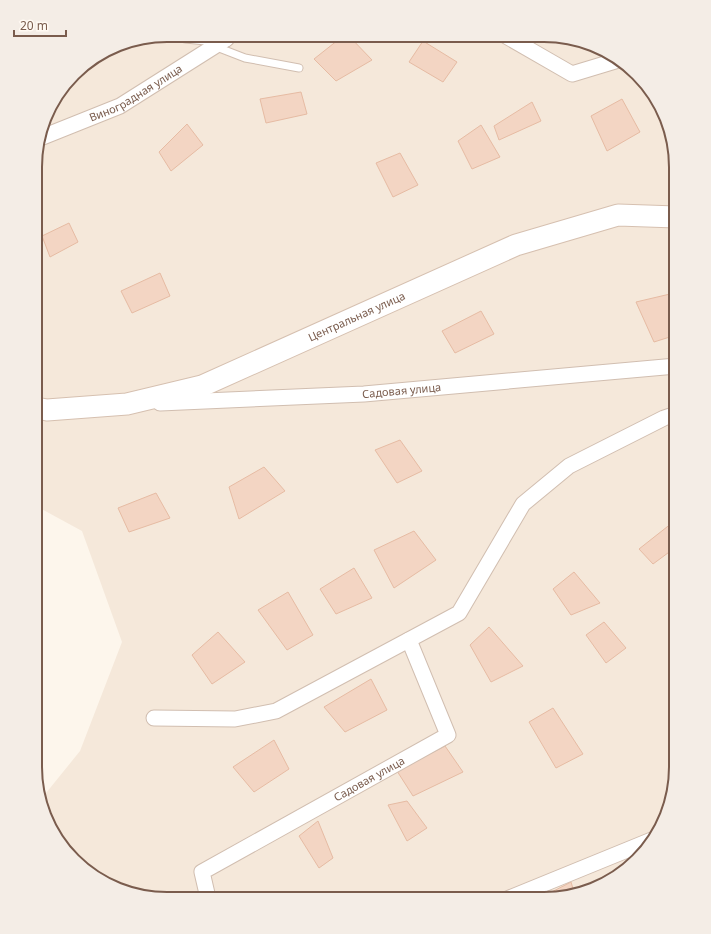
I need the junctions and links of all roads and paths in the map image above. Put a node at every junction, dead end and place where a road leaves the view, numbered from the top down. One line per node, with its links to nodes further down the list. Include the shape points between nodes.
1 (221, 42): 6 (street, Виноградная улица, via 120,106)
2 (226, 42): 5 (lane, via 245,58)
3 (516, 42): 4 (street, via 572,74)
4 (610, 62)
5 (299, 68)
6 (46, 136)
7 (669, 217): 9 (street, Центральная улица, via 618,215 516,244 202,386)
8 (669, 367): 9 (street, Садовая улица, via 364,394)
9 (127, 404): 10 (street, Центральная улица)
10 (42, 409)
11 (669, 416): 12 (street, via 569,466 523,504 459,613)
12 (409, 640): 13 (street, via 276,711 235,719); 15 (street, Садовая улица, via 448,735 202,872)
13 (154, 718)
14 (642, 844): 16 (street)
15 (207, 892)
16 (524, 892)

